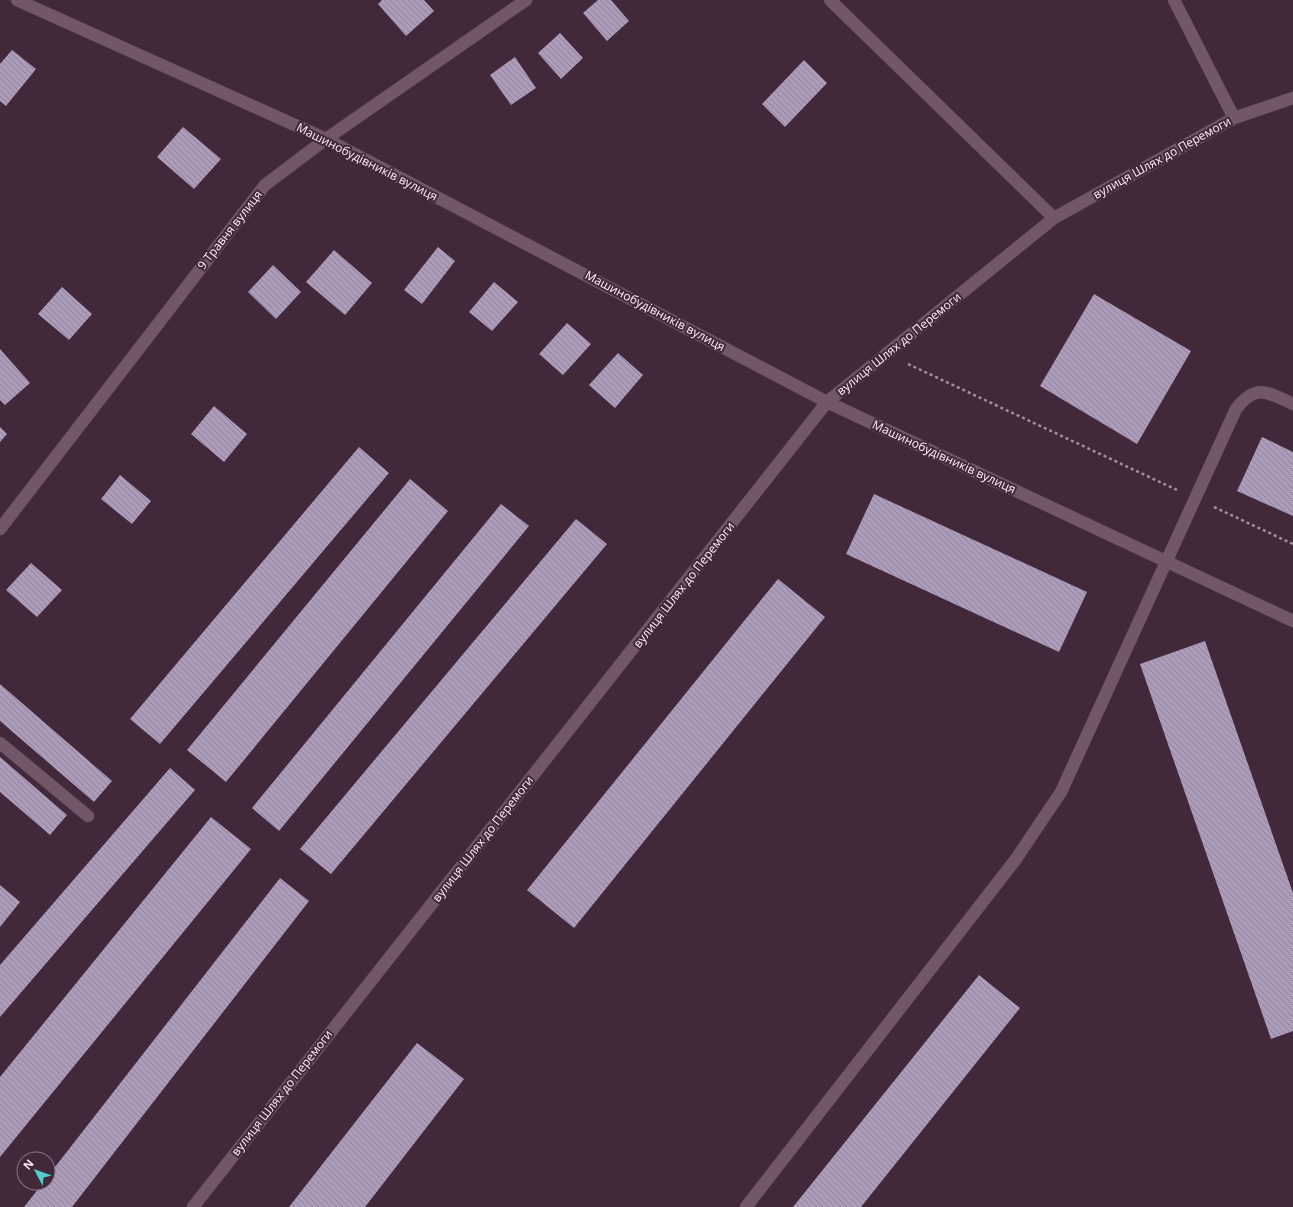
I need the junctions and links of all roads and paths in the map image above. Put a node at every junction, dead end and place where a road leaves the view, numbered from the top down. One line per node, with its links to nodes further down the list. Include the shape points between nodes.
1 (17, 0): 7 (street, Машинобудівників вулиця)
2 (526, 0): 7 (street, 9 Травня вулиця)
3 (830, 0): 8 (street)
4 (1174, 0): 6 (street)
5 (1293, 98): 6 (street, вулиця Шлях до Перемоги)
6 (1234, 118): 8 (street, вулиця Шлях до Перемоги)
7 (326, 140): 10 (street, Машинобудівників вулиця); 14 (street, 9 Травня вулиця, via 265,185)
8 (1054, 218): 9 (street, вулиця Шлях до Перемоги)
9 (886, 354): 10 (street, вулиця Шлях до Перемоги); 12 (path)
10 (827, 402): 16 (street, Машинобудівників вулиця); 20 (street, вулиця Шлях до Перемоги)
11 (1293, 404): 16 (street, via 1268,392 1254,393 1243,400 1236,409)
12 (1179, 491)
13 (1207, 504): 15 (path)
14 (0, 529)
15 (1293, 544)
16 (1166, 562): 17 (street, Машинобудівників вулиця); 21 (street, via 1061,792 1016,860)
17 (1293, 621)
18 (0, 744): 19 (street)
19 (88, 816)
20 (193, 1207)
21 (746, 1207)

